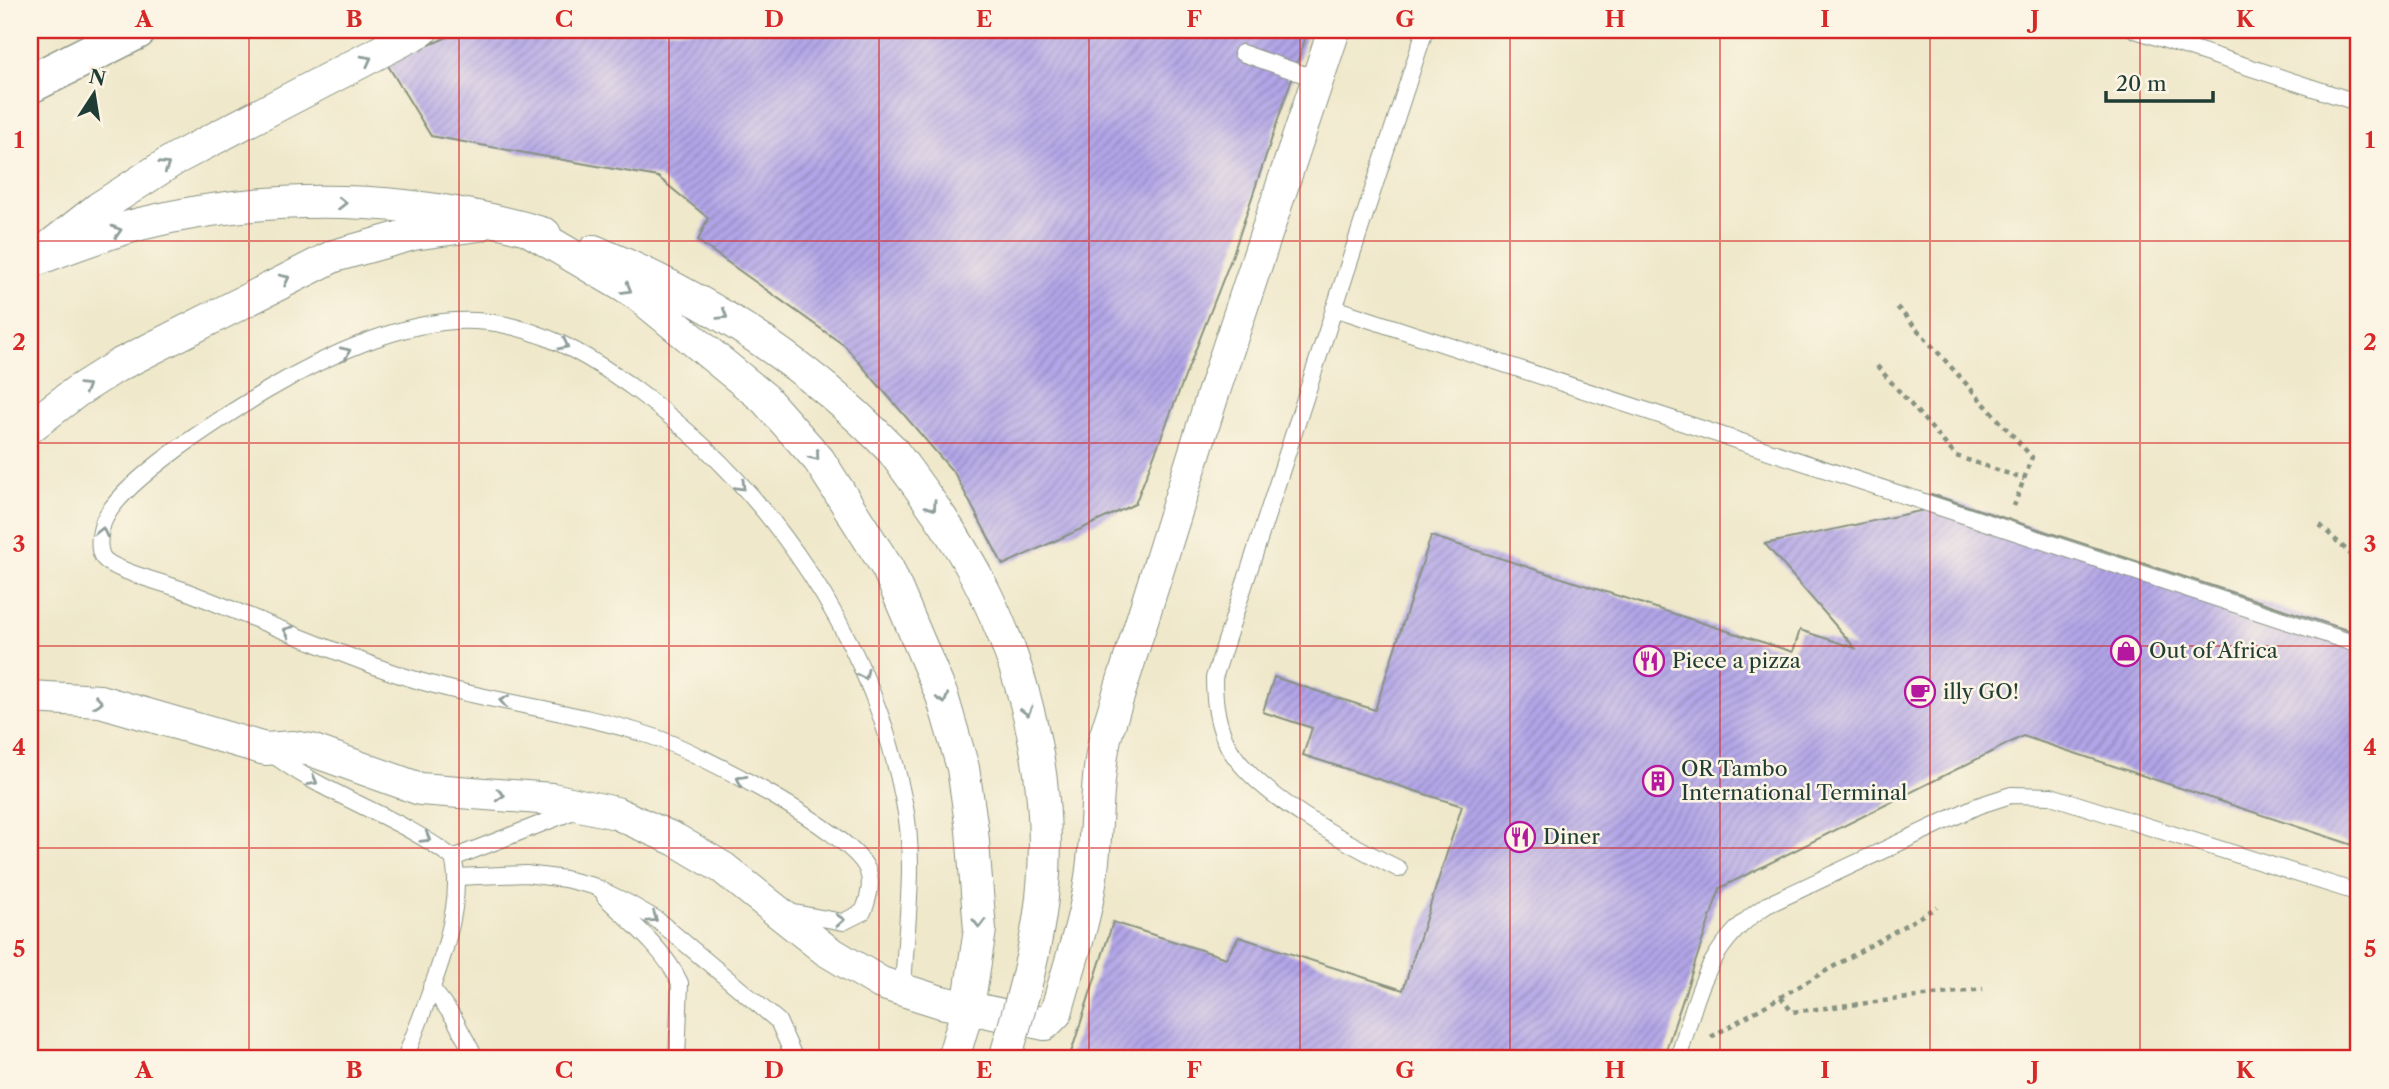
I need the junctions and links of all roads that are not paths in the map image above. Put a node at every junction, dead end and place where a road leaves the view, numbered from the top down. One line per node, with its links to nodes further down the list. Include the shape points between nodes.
1 (137, 30): 8 (highway)
2 (422, 30): 11 (street, one-way to 2, via 99,208 175,159)
3 (1334, 30): 7 (street)
4 (1425, 30): 12 (lane)
5 (2136, 30): 9 (lane)
6 (1242, 53): 7 (lane)
7 (1317, 79): 26 (street, via 1105,738 1091,880 1056,1013 1045,1024 1037,1024)
8 (30, 84)
9 (2359, 103)
10 (514, 225): 11 (street, one-way to 10, via 141,224 297,203 440,209); 13 (street, one-way to 10, via 117,366 334,256 413,234); 26 (street, one-way to 26, via 637,294 764,398 819,460 888,569 942,696 963,768 980,930); 32 (street, one-way to 32, bridge, via 582,245 645,272 775,348 845,402 892,450 954,538 978,579 1013,661 1032,729 1045,834 1042,899)
11 (30, 262)
12 (1334, 308): 14 (lane); 19 (lane, via 1219,655 1213,678 1216,713 1228,746 1256,779 1322,828)
13 (30, 427)
14 (2359, 645)
15 (30, 697): 16 (street, one-way to 16, via 100,701)
16 (265, 749): 17 (street, one-way to 17, via 311,750 420,789); 18 (lane, one-way to 18, via 309,780 426,837)
17 (588, 806): 18 (lane); 23 (street, via 676,839 723,868)
18 (453, 858): 20 (lane)
19 (1399, 869)
20 (457, 877): 21 (lane, via 526,874); 24 (lane, via 454,913)
21 (593, 886): 29 (lane, via 675,972 680,984); 30 (lane, one-way to 30, via 656,919 778,1021)
22 (2359, 893): 33 (lane, via 2051,796 2011,795 1928,828 1746,919 1717,949)
23 (773, 908): 25 (street, via 847,965); 25 (lane, one-way to 25, via 827,921 857,918 869,899 867,868 843,839 810,818 656,737 393,673 105,562 99,549 110,508 209,425 284,380 404,330 437,322 495,322 533,331 599,364 673,418 773,519 825,599 867,680 898,775 909,831)
24 (431, 986): 27 (lane); 28 (lane)
25 (903, 992): 26 (street)
26 (968, 1007): 31 (street)
27 (405, 1059)
28 (476, 1059)
29 (677, 1059)
30 (795, 1059)
31 (953, 1059)
32 (1005, 1059)
33 (1678, 1059)

